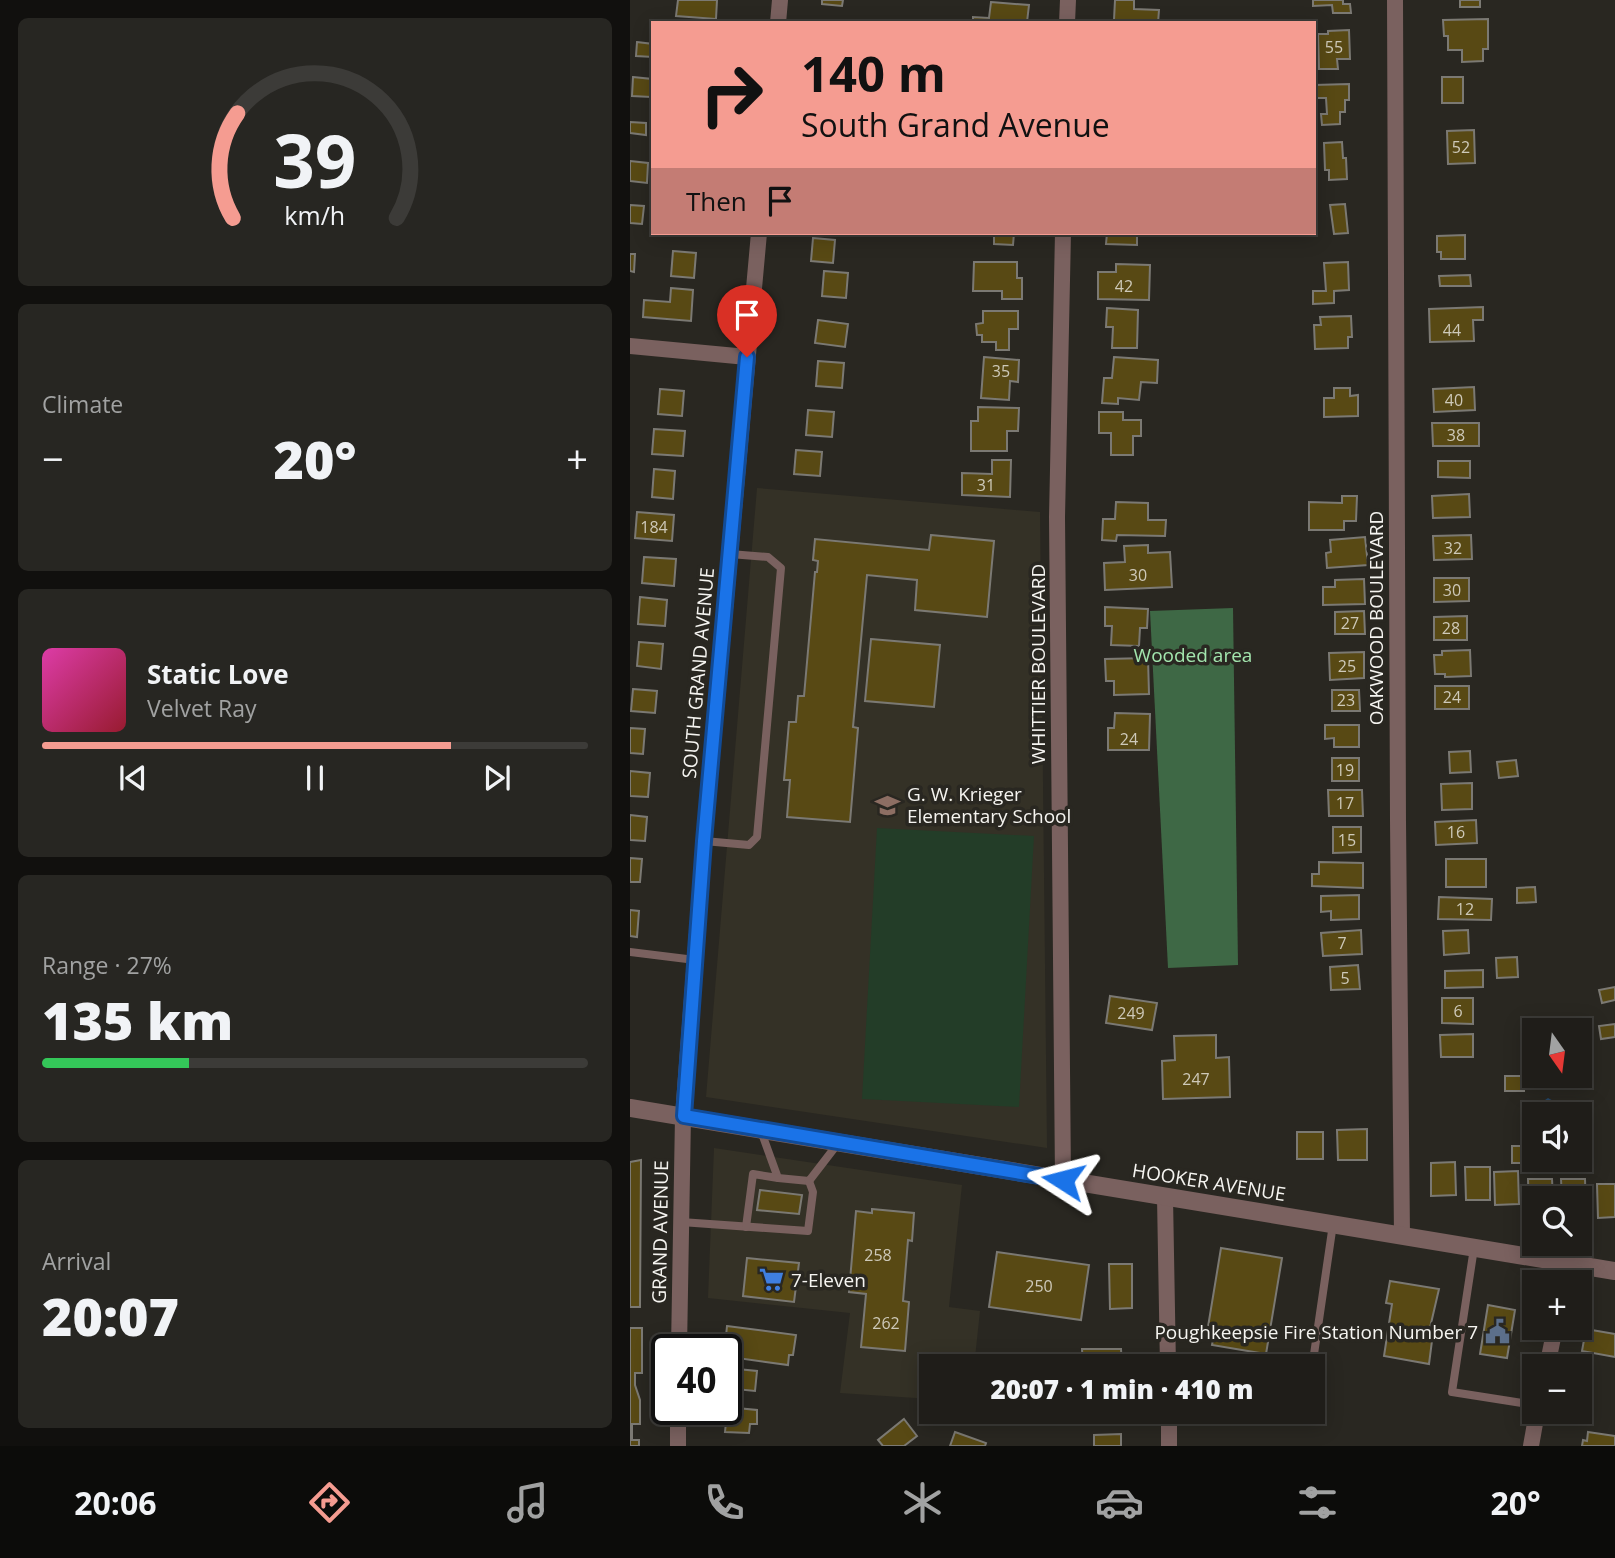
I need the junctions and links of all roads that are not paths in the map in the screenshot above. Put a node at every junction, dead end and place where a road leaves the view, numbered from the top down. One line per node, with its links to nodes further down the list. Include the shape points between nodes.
1 (780, 0): 4 (street)
2 (1068, 0): 5 (street)
3 (1395, 0): 25 (street, OAKWOOD BOULEVARD)
4 (778, 21)
5 (1068, 21)
6 (759, 235): 9 (street, SOUTH GRAND AVENUE)
7 (1063, 235): 19 (street, WHITTIER BOULEVARD, via 1057,517)
8 (630, 346): 9 (street)
9 (747, 357): 10 (street, SOUTH GRAND AVENUE)
10 (730, 554): 11 (street, SOUTH GRAND AVENUE); 11 (lane, via 768,556 781,568 757,837 749,845)
11 (704, 841): 13 (street, SOUTH GRAND AVENUE)
12 (630, 953): 13 (lane)
13 (695, 960): 15 (street, SOUTH GRAND AVENUE)
14 (630, 1108): 15 (street, HOOKER AVENUE)
15 (684, 1116): 16 (street, HOOKER AVENUE); 22 (street, GRAND AVENUE)
16 (760, 1129): 17 (street, HOOKER AVENUE); 18 (lane)
17 (839, 1142): 19 (street, HOOKER AVENUE); 20 (lane)
18 (778, 1178): 20 (lane); 24 (lane, via 753,1174)
19 (1063, 1180): 21 (street, HOOKER AVENUE)
20 (809, 1181): 24 (lane, via 813,1192 808,1231)
21 (1165, 1196): 23 (street, HOOKER AVENUE); 31 (street)
22 (681, 1222): 24 (lane); 30 (street, GRAND AVENUE)
23 (1333, 1224): 25 (street, HOOKER AVENUE); 32 (lane)
24 (746, 1227)
25 (1402, 1236): 26 (street, HOOKER AVENUE)
26 (1474, 1248): 27 (street, HOOKER AVENUE); 33 (lane, via 1452,1392)
27 (1568, 1263): 28 (street); 29 (street, HOOKER AVENUE)
28 (1567, 1270)
29 (1615, 1271)
30 (679, 1334)
31 (1168, 1354)
32 (1314, 1354)
33 (1522, 1403)
34 (1169, 1424): 38 (street)
35 (1536, 1424): 39 (street)
36 (678, 1425): 37 (street)
37 (678, 1446)
38 (1169, 1446)
39 (1531, 1446)

